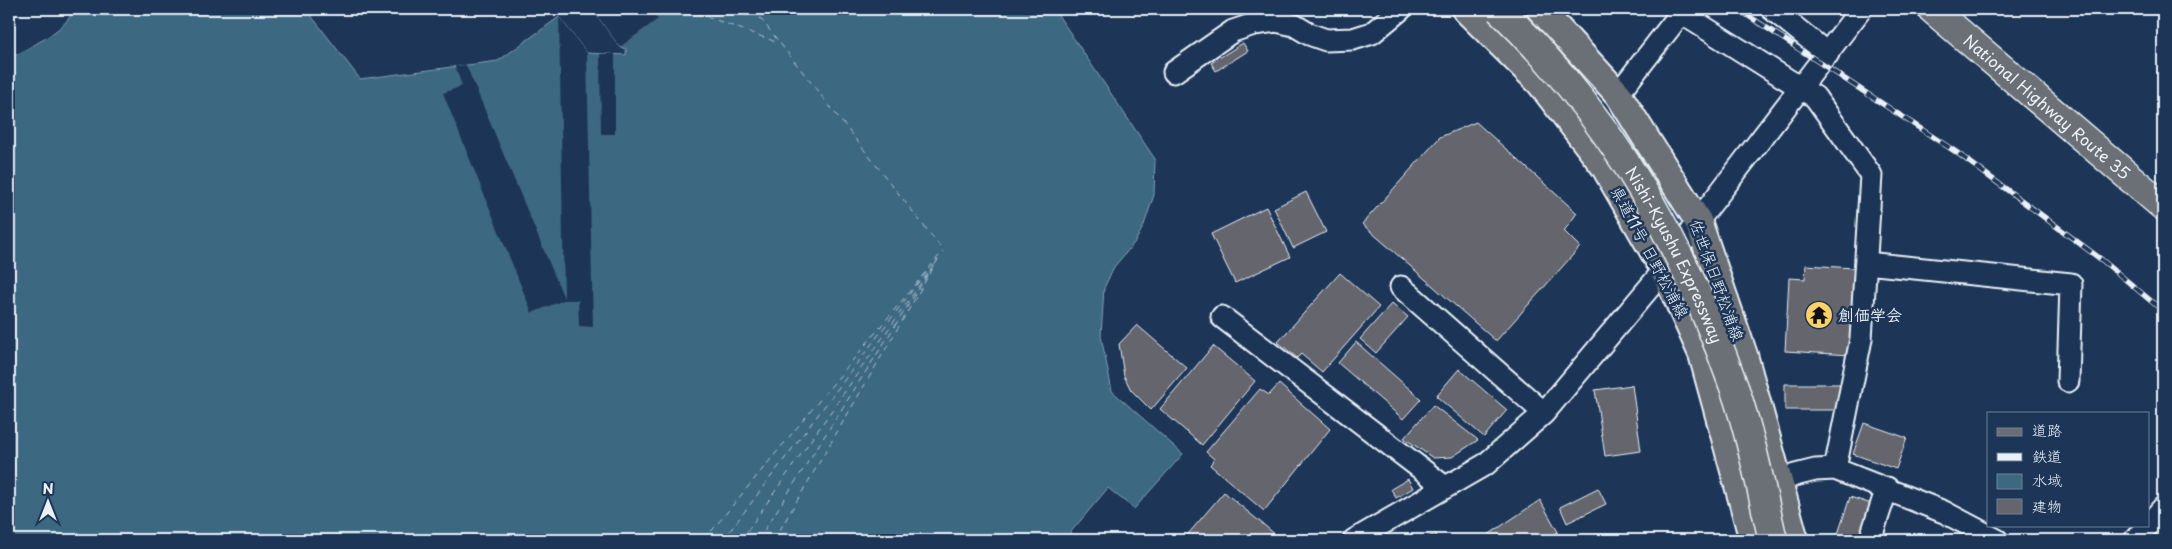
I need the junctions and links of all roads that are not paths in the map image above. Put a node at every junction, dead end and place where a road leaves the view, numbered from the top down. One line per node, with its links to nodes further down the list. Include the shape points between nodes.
1 (1401, 9): 10 (street, via 1372,33 1354,39 1326,40 1294,25 1276,22 1254,24 1233,31)
2 (1464, 9): 16 (main road, 県道11号 日野松浦線, via 1540,83 1598,159)
3 (1499, 9): 31 (highway, Nishi-Kyushu Expressway, bridge, via 1563,76 1614,144 1653,206 1694,285 1735,391)
4 (1540, 9): 12 (main road, 佐世保日野松浦線)
5 (1772, 9): 9 (street)
6 (1860, 9): 9 (street)
7 (1932, 9): 13 (highway, National Highway Route 35)
8 (1678, 11): 11 (street); 12 (street)
9 (1828, 54): 11 (street)
10 (1174, 72)
11 (1801, 87): 14 (street); 15 (street, via 1815,97 1871,175)
12 (1618, 94): 14 (main road, 佐世保日野松浦線)
13 (2160, 195)
14 (1698, 221): 16 (street); 22 (main road, 佐世保日野松浦線, via 1744,355)
15 (1866, 263): 19 (street, via 2071,284); 21 (street, via 1861,339)
16 (1664, 270): 20 (street); 25 (main road, 県道11号 日野松浦線, via 1702,354)
17 (1401, 287): 20 (street)
18 (1222, 317): 23 (street)
19 (2068, 380)
20 (1544, 414): 23 (street, via 1486,464)
21 (1835, 469): 22 (street); 24 (street)
22 (1778, 479): 25 (street); 32 (main road)
23 (1445, 488): 29 (street)
24 (1887, 488): 33 (street); 34 (street, via 1944,512)
25 (1741, 490): 30 (main road, 県道11号 日野松浦線)
26 (2163, 508): 27 (street)
27 (2150, 523)
28 (2147, 526): 35 (street)
29 (1354, 540)
30 (1753, 540)
31 (1773, 540)
32 (1794, 540)
33 (1870, 540)
34 (1997, 540)
35 (2135, 540)

